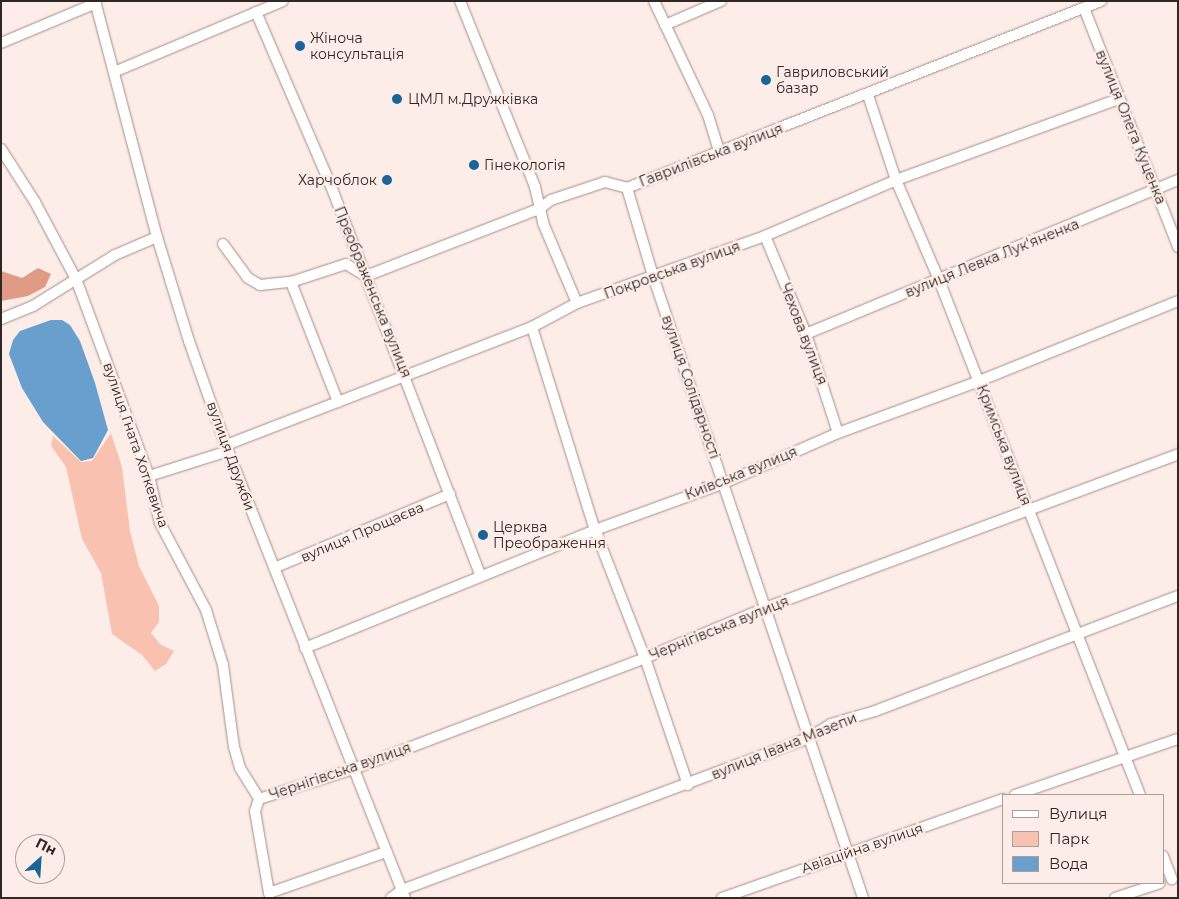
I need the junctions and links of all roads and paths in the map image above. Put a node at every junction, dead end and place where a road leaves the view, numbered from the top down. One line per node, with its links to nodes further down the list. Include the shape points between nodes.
1 (284, 1): 8 (street)
2 (460, 1): 20 (street, via 535,187)
3 (654, 1): 9 (street)
4 (721, 1): 9 (street)
5 (1100, 1): 7 (street, Гаврилівська вулиця)
6 (96, 2): 10 (street); 11 (street, вулиця Дружби)
7 (1084, 8): 12 (street, Гаврилівська вулиця); 13 (street, вулиця Олега Куценка)
8 (256, 12): 11 (street); 25 (street, Преображенська вулиця)
9 (665, 25): 15 (street, via 708,115)
10 (1, 43)
11 (114, 72): 22 (street, вулиця Дружби)
12 (868, 95): 15 (street, Гаврилівська вулиця); 16 (street, Кримська вулиця)
13 (1119, 99): 16 (street, Покровська вулиця); 19 (street, вулиця Олега Куценка)
14 (1, 149): 26 (street, вулиця Гната Хоткевича, via 35,202)
15 (719, 151): 18 (street, Гаврилівська вулиця)
16 (896, 180): 21 (street, Покровська вулиця); 28 (street, Кримська вулиця)
17 (1178, 180): 19 (street, вулиця Левка Лук'яненка)
18 (627, 188): 20 (street, Гаврилівська вулиця, via 605,182 552,200); 27 (street, вулиця Солідарності)
19 (1156, 191): 24 (street, вулиця Олега Куценка); 28 (street, вулиця Левка Лук'яненка)
20 (539, 209): 25 (street, Гаврилівська вулиця); 31 (street)
21 (765, 236): 27 (street, Покровська вулиця); 34 (street, Чехова вулиця)
22 (157, 237): 26 (street, via 115,255); 39 (street, вулиця Дружби)
23 (223, 244): 29 (street, via 248,278 260,285)
24 (1178, 247)
25 (366, 276): 29 (street, via 346,264); 35 (street, Преображенська вулиця)
26 (76, 279): 32 (street, via 33,306); 41 (street, вулиця Гната Хоткевича)
27 (654, 279): 31 (street, Покровська вулиця); 42 (street, вулиця Солідарності)
28 (939, 280): 34 (street, вулиця Левка Лук'яненка); 36 (street, Кримська вулиця)
29 (291, 282): 37 (street)
30 (1178, 301): 36 (street, Київська вулиця)
31 (577, 304): 33 (street, Покровська вулиця)
32 (1, 320)
33 (532, 328): 35 (street, Покровська вулиця); 45 (street)
34 (806, 334): 38 (street, Чехова вулиця)
35 (406, 375): 37 (street, Покровська вулиця); 43 (street, Преображенська вулиця)
36 (979, 381): 38 (street, Київська вулиця); 44 (street, Кримська вулиця)
37 (338, 402): 39 (street, Покровська вулиця)
38 (838, 432): 42 (street, Київська вулиця)
39 (227, 448): 41 (street, Покровська вулиця); 46 (street, вулиця Дружби)
40 (1178, 454): 44 (street, Чернігівська вулиця)
41 (149, 476): 60 (street, вулиця Гната Хоткевича, via 160,523 206,610 223,665 234,747 240,768)
42 (724, 482): 45 (street, Київська вулиця); 49 (street, вулиця Солідарності)
43 (450, 494): 46 (street, вулиця Прощаєва); 47 (street, Преображенська вулиця)
44 (1029, 510): 49 (street, Чернігівська вулиця); 50 (street, Кримська вулиця)
45 (595, 530): 47 (street, Київська вулиця); 52 (street)
46 (274, 568): 51 (street, вулиця Дружби)
47 (481, 576): 51 (street, Київська вулиця)
48 (1178, 596): 50 (street, вулиця Івана Мазепи)
49 (765, 608): 52 (street, Чернігівська вулиця); 53 (street, вулиця Солідарності)
50 (1077, 633): 53 (street, вулиця Івана Мазепи, via 876,711 831,724); 55 (street, Кримська вулиця)
51 (305, 648): 56 (street, вулиця Дружби)
52 (645, 658): 56 (street, Чернігівська вулиця); 57 (street)
53 (808, 738): 57 (street, вулиця Івана Мазепи); 63 (street, вулиця Солідарності)
54 (1178, 739): 55 (street)
55 (1127, 757): 58 (street); 59 (street, Кримська вулиця)
56 (353, 769): 60 (street, Чернігівська вулиця); 62 (street, вулиця Дружби)
57 (688, 785): 67 (street, вулиця Івана Мазепи)
58 (1018, 794)
59 (1140, 794)
60 (259, 799): 62 (street, via 255,811 269,894)
61 (1002, 800): 63 (street, Авіаційна вулиця)
62 (386, 852): 67 (street, вулиця Дружби)
63 (848, 853): 69 (street, Авіаційна вулиця); 70 (street, вулиця Солідарності)
64 (1164, 861): 65 (street)
65 (1168, 880)
66 (1156, 884): 71 (street)
67 (403, 894): 68 (street, вулиця Івана Мазепи)
68 (391, 898)
69 (722, 898)
70 (863, 898)
71 (1115, 898)

